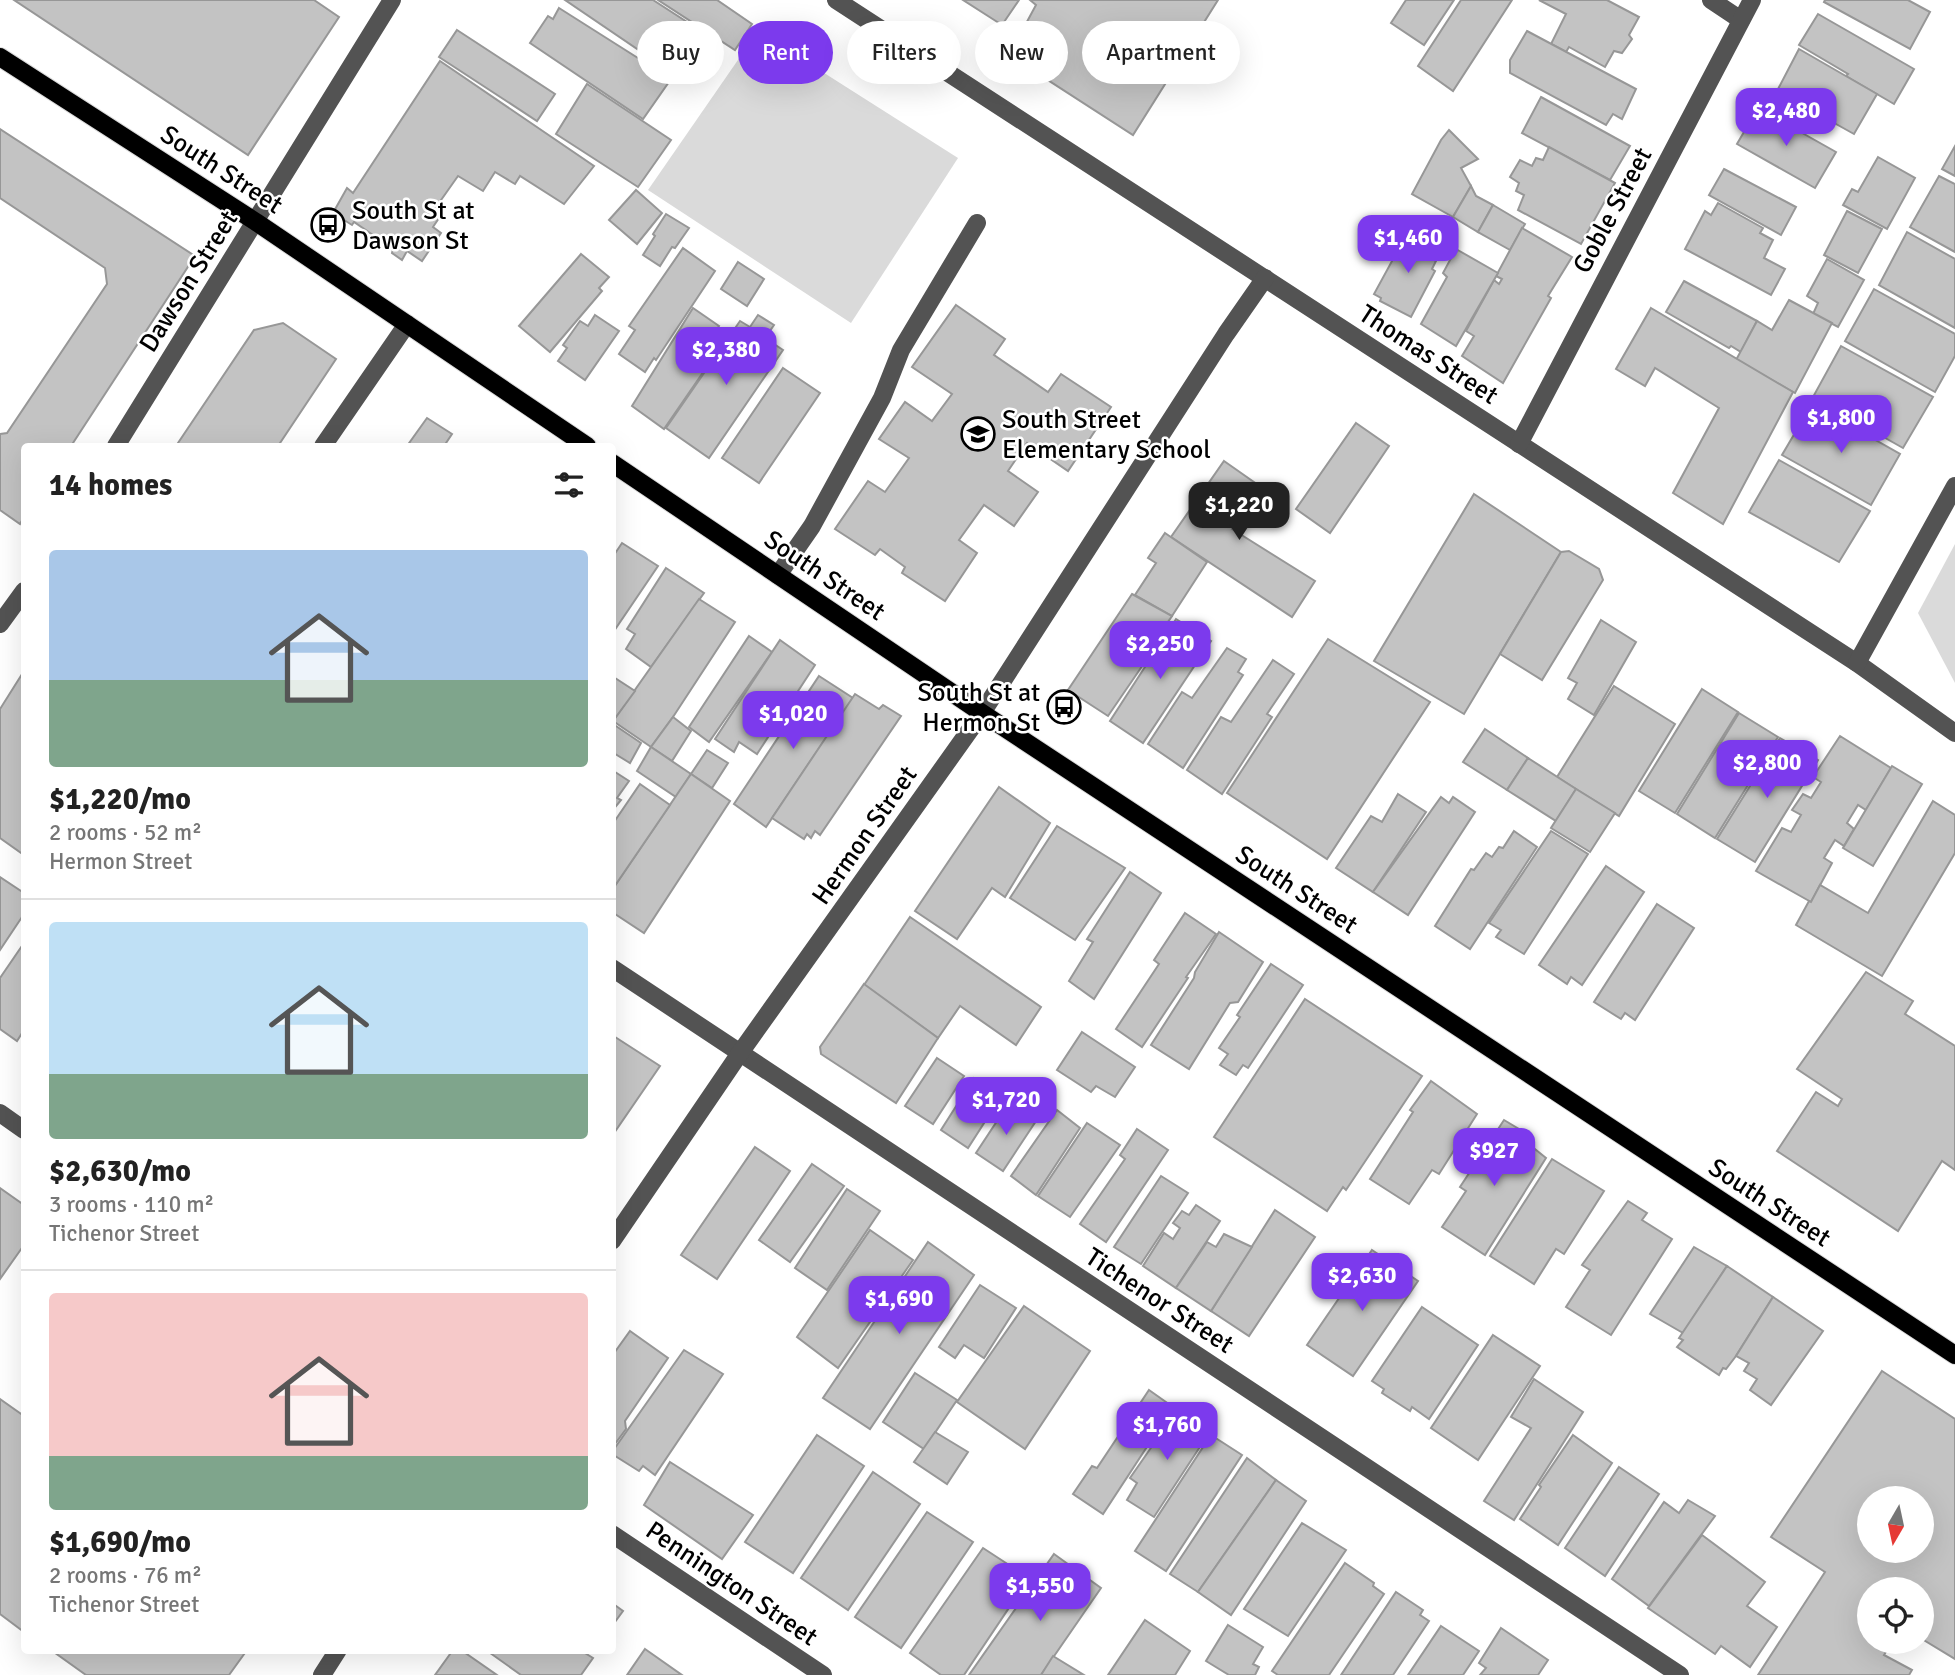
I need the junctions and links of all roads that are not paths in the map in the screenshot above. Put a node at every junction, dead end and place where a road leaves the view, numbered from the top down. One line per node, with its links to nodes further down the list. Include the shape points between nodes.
1 (392, 0): 7 (street, Dawson Street)
2 (836, 0): 9 (street, Thomas Street)
3 (1711, 0): 5 (street)
4 (1752, 0): 5 (street, Goble Street)
5 (1741, 20): 14 (street, Goble Street)
6 (0, 57): 7 (main road, South Street)
7 (256, 222): 10 (main road, South Street); 11 (street, Dawson Street)
8 (977, 223): 17 (street, via 901,350 882,398 812,526)
9 (1265, 278): 14 (street, Thomas Street); 21 (street, Hermon Street)
10 (407, 324): 12 (street); 13 (main road, South Street)
11 (118, 443)
12 (325, 443)
13 (583, 443)
14 (1520, 444): 20 (street, Thomas Street)
15 (616, 466): 17 (main road, South Street)
16 (1955, 486): 20 (street)
17 (778, 575): 21 (main road, South Street)
18 (21, 594): 19 (street)
19 (2, 615)
20 (1857, 663): 22 (street, Thomas Street)
21 (982, 713): 24 (street, Hermon Street); 28 (main road, South Street)
22 (1955, 733)
23 (616, 971): 24 (street, Tichenor Street)
24 (740, 1053): 27 (street, Hermon Street); 33 (street, Tichenor Street)
25 (0, 1113): 26 (street)
26 (21, 1128)
27 (616, 1235)
28 (1955, 1355)
29 (616, 1537): 32 (street, Pennington Street)
30 (335, 1654): 31 (street)
31 (322, 1675)
32 (823, 1675)
33 (1679, 1675)

